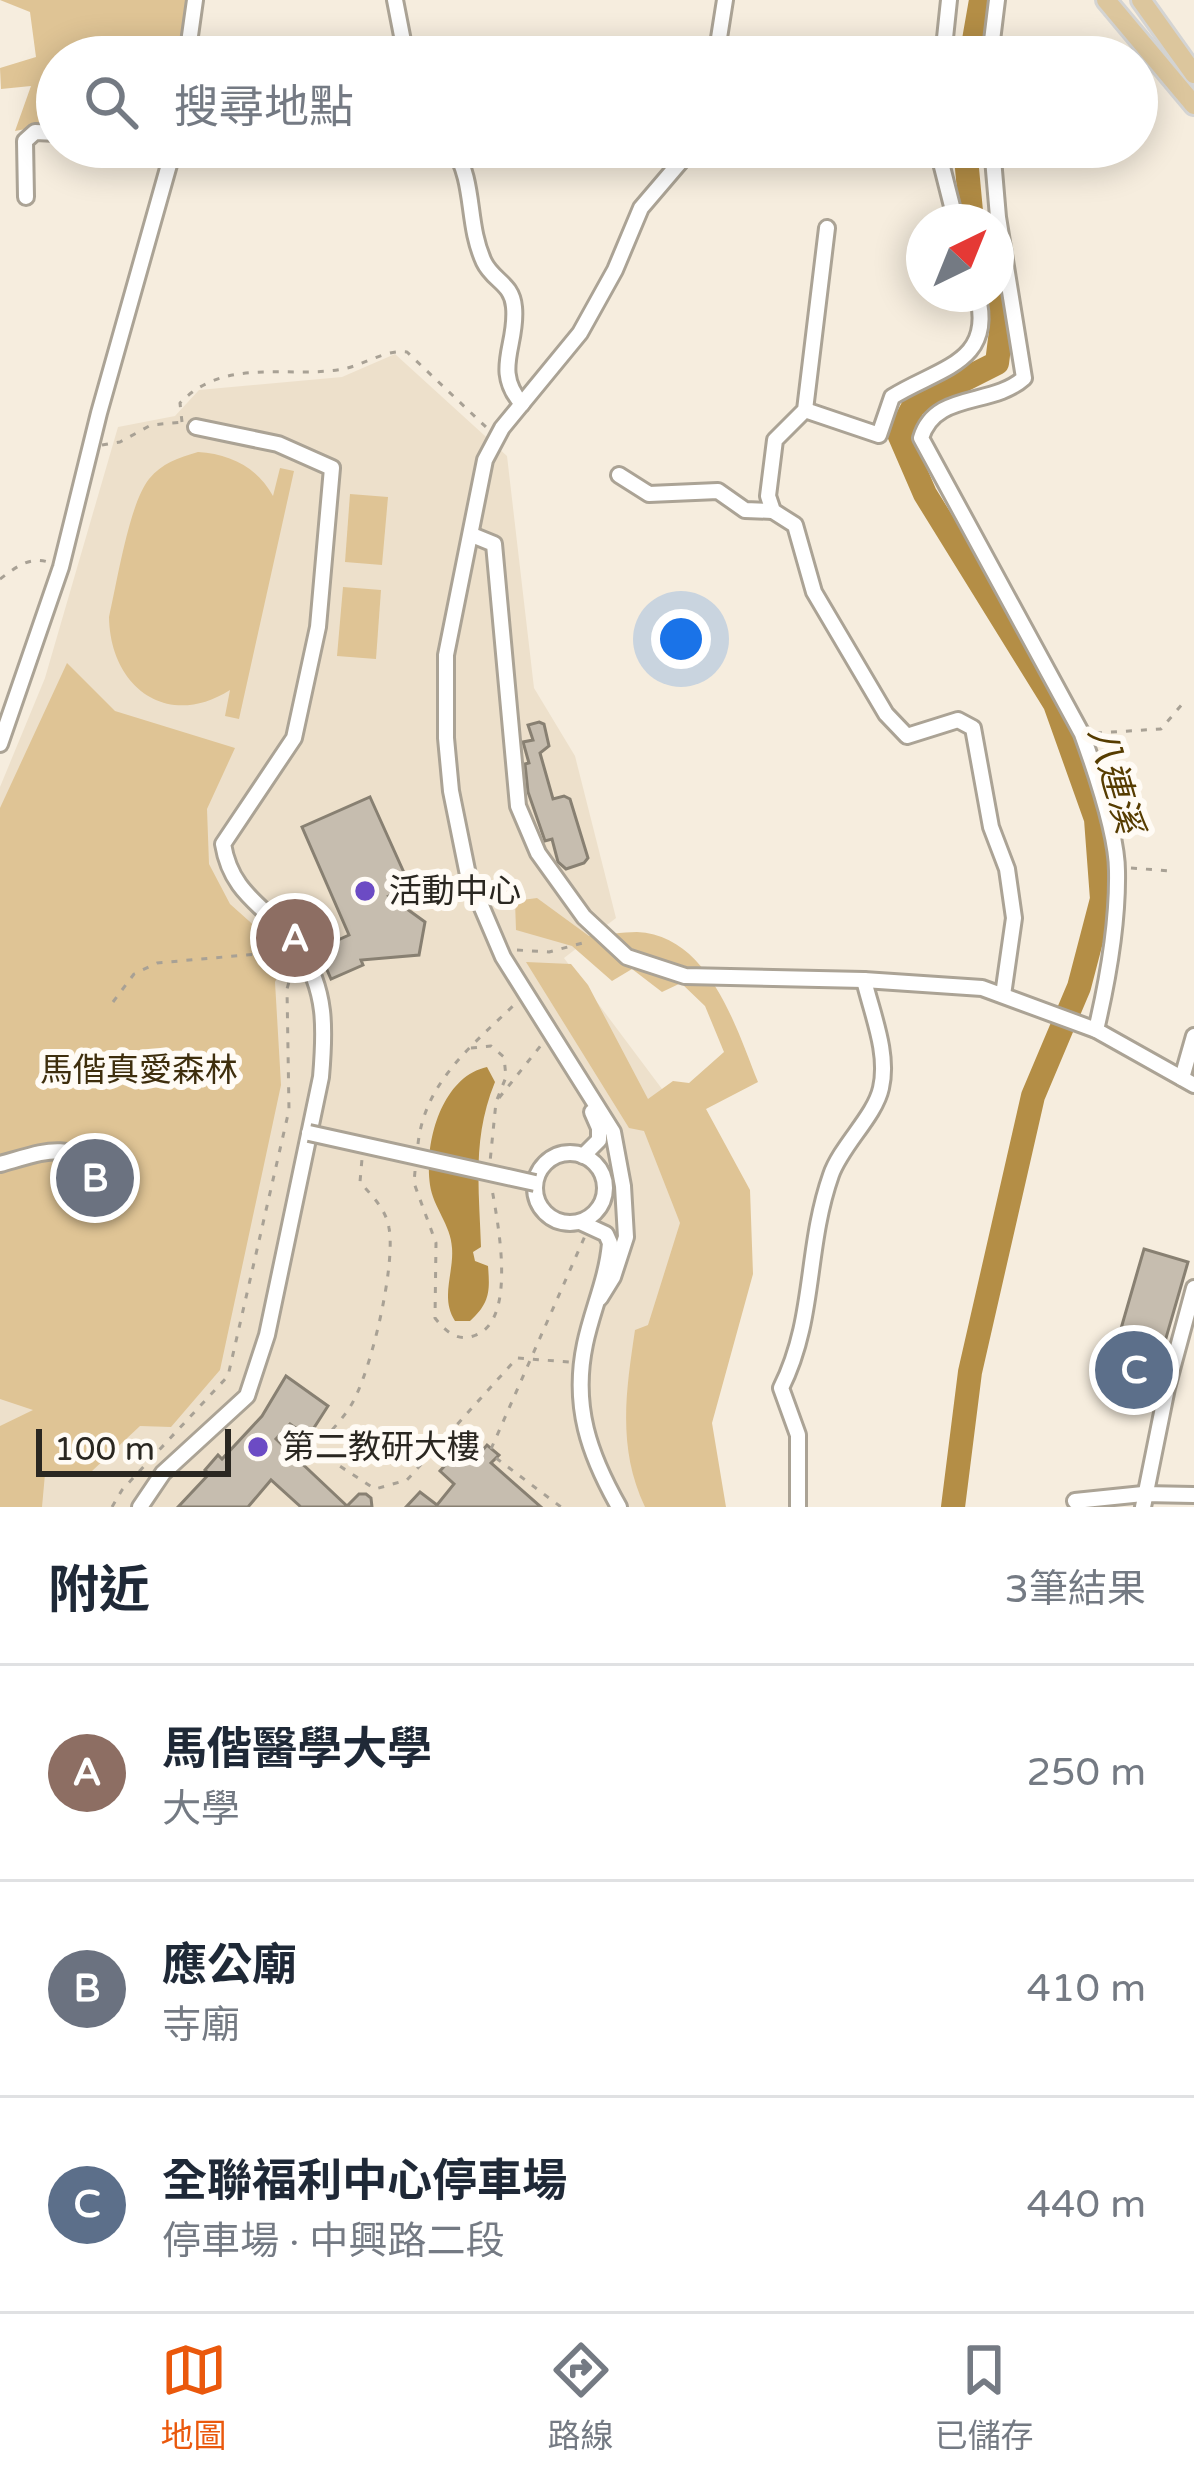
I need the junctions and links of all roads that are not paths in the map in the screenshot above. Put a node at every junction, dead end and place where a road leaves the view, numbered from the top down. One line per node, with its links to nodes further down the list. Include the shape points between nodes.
1 (195, 0): 8 (street)
2 (395, 0): 9 (street)
3 (725, 0): 10 (street)
4 (949, 0): 11 (street)
5 (997, 0): 12 (street)
6 (1141, 0): 15 (main road)
7 (1113, 6): 13 (main road)
8 (190, 36)
9 (403, 36)
10 (719, 36)
11 (945, 36)
12 (993, 36)
13 (1138, 36)
14 (1158, 61): 16 (main road)
15 (1194, 74)
16 (1194, 105)
17 (36, 132): 23 (street, via 25,141)
18 (167, 168): 33 (street, via 61,567)
19 (465, 168): 27 (street, via 486,267 509,287 515,309 506,375)
20 (675, 168): 27 (street, via 641,208 580,333)
21 (942, 168): 24 (street)
22 (994, 168): 36 (street, via 1024,378 1010,391 941,408 921,438 1095,768 1118,867)
23 (26, 197)
24 (951, 204)
25 (826, 227): 28 (street)
26 (982, 312): 28 (street, via 976,345 892,398 879,435)
27 (522, 404): 32 (street, via 479,479)
28 (805, 410): 31 (street, via 775,440)
29 (189, 424): 40 (street, via 278,444 332,468 318,627 294,738 223,844 242,893 299,948 298,963 319,988 321,1077)
30 (619, 476): 31 (street, via 649,494 718,491 745,510)
31 (773, 511): 35 (street, via 795,525 814,592 886,714 907,736 958,720 973,728 1014,918)
32 (472, 535): 34 (street, via 494,544 518,806 538,854 584,917 627,957 685,976); 39 (street, via 446,655 446,737 468,874 498,946)
33 (0, 744)
34 (864, 980): 35 (street); 55 (street, via 883,1058 881,1092 832,1171 814,1236 804,1334 781,1388 798,1435)
35 (1003, 995): 36 (street)
36 (1096, 1030): 38 (street)
37 (1194, 1036): 38 (street)
38 (1188, 1082)
39 (586, 1090): 41 (street, via 599,1140); 45 (street, via 613,1132)
40 (309, 1132): 44 (street, bridge); 53 (street, via 247,1396 164,1473)
41 (583, 1156): 44 (street, via 558,1154); 46 (street, via 602,1174)
42 (0, 1164): 43 (street, via 42,1149)
43 (114, 1166)
44 (535, 1183): 47 (street, via 553,1218)
45 (623, 1186): 46 (street); 49 (street, via 626,1237)
46 (605, 1190): 47 (street)
47 (585, 1223): 49 (street, via 610,1243)
48 (1194, 1288): 51 (street)
49 (600, 1298): 54 (street, via 582,1364 580,1413 595,1465)
50 (1194, 1495): 51 (street)
51 (1143, 1500): 52 (street)
52 (1075, 1502)
53 (140, 1507)
54 (619, 1507)
55 (798, 1507)

